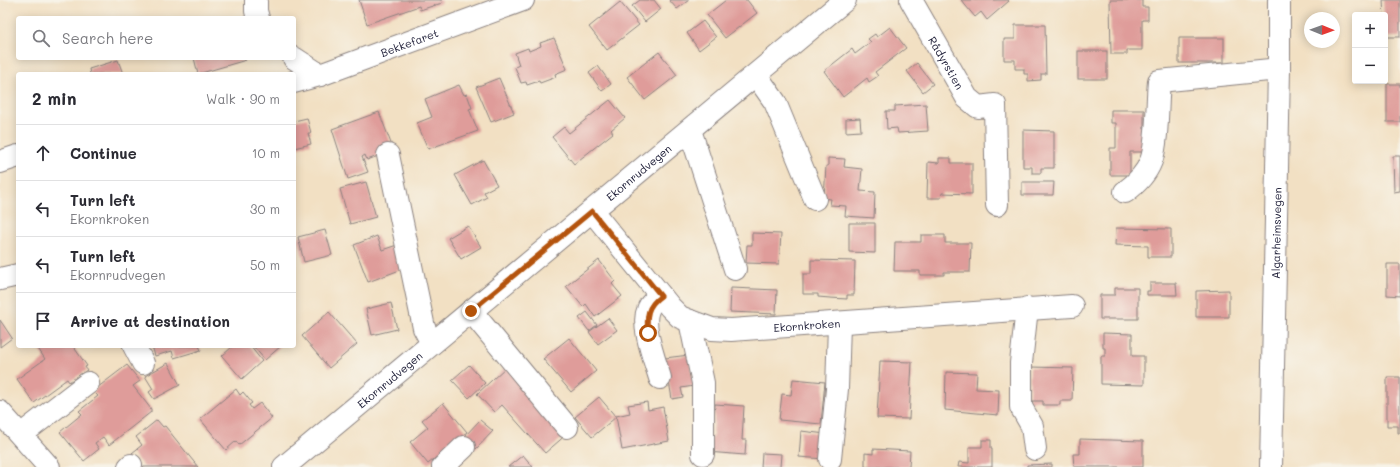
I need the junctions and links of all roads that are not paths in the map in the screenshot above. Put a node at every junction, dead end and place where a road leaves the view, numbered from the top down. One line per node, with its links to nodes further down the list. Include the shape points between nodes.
1 (256, 0): 6 (main road)
2 (523, 0): 9 (main road, Bekkefaret)
3 (846, 0): 10 (main road, Ekornrudvegen)
4 (910, 0): 18 (main road, Rådyrstien, via 967,98 978,107 995,105)
5 (1279, 0): 8 (main road, Algarheimsvegen)
6 (257, 16)
7 (296, 59): 9 (main road)
8 (1279, 69): 16 (main road, via 1158,81 1156,129 1151,160 1145,172); 42 (main road, Algarheimsvegen)
9 (320, 75): 11 (main road, Bekkefaret)
10 (756, 75): 12 (main road, Ekornrudvegen); 17 (main road, via 775,102)
11 (296, 81)
12 (690, 130): 19 (main road, Ekornrudvegen); 20 (main road)
13 (388, 155): 29 (main road, via 424,328)
14 (16, 157): 15 (main road)
15 (0, 162)
16 (1125, 192)
17 (815, 199)
18 (998, 205)
19 (592, 211): 23 (main road, Ekornkroken); 26 (main road, Ekornrudvegen)
20 (735, 269)
21 (16, 275): 22 (main road)
22 (0, 279)
23 (661, 296): 27 (main road, Ekornkroken, via 675,312); 30 (main road, via 647,310 646,321)
24 (1072, 306): 25 (main road, Ekornkroken)
25 (1027, 308): 28 (main road, Ekornkroken); 36 (main road, via 1021,406 1032,426)
26 (471, 311): 29 (main road, Ekornrudvegen); 33 (main road)
27 (690, 321): 28 (main road, Ekornkroken, via 712,329 731,330); 37 (main road, via 703,383)
28 (839, 324): 38 (main road, via 837,389)
29 (432, 343): 40 (main road, Ekornrudvegen)
30 (660, 378)
31 (88, 382): 34 (main road)
32 (0, 412): 34 (main road)
33 (567, 427)
34 (22, 434): 39 (main road)
35 (464, 447): 41 (main road)
36 (1035, 449)
37 (703, 454)
38 (830, 459)
39 (50, 467)
40 (284, 467)
41 (443, 467)
42 (1271, 467)

